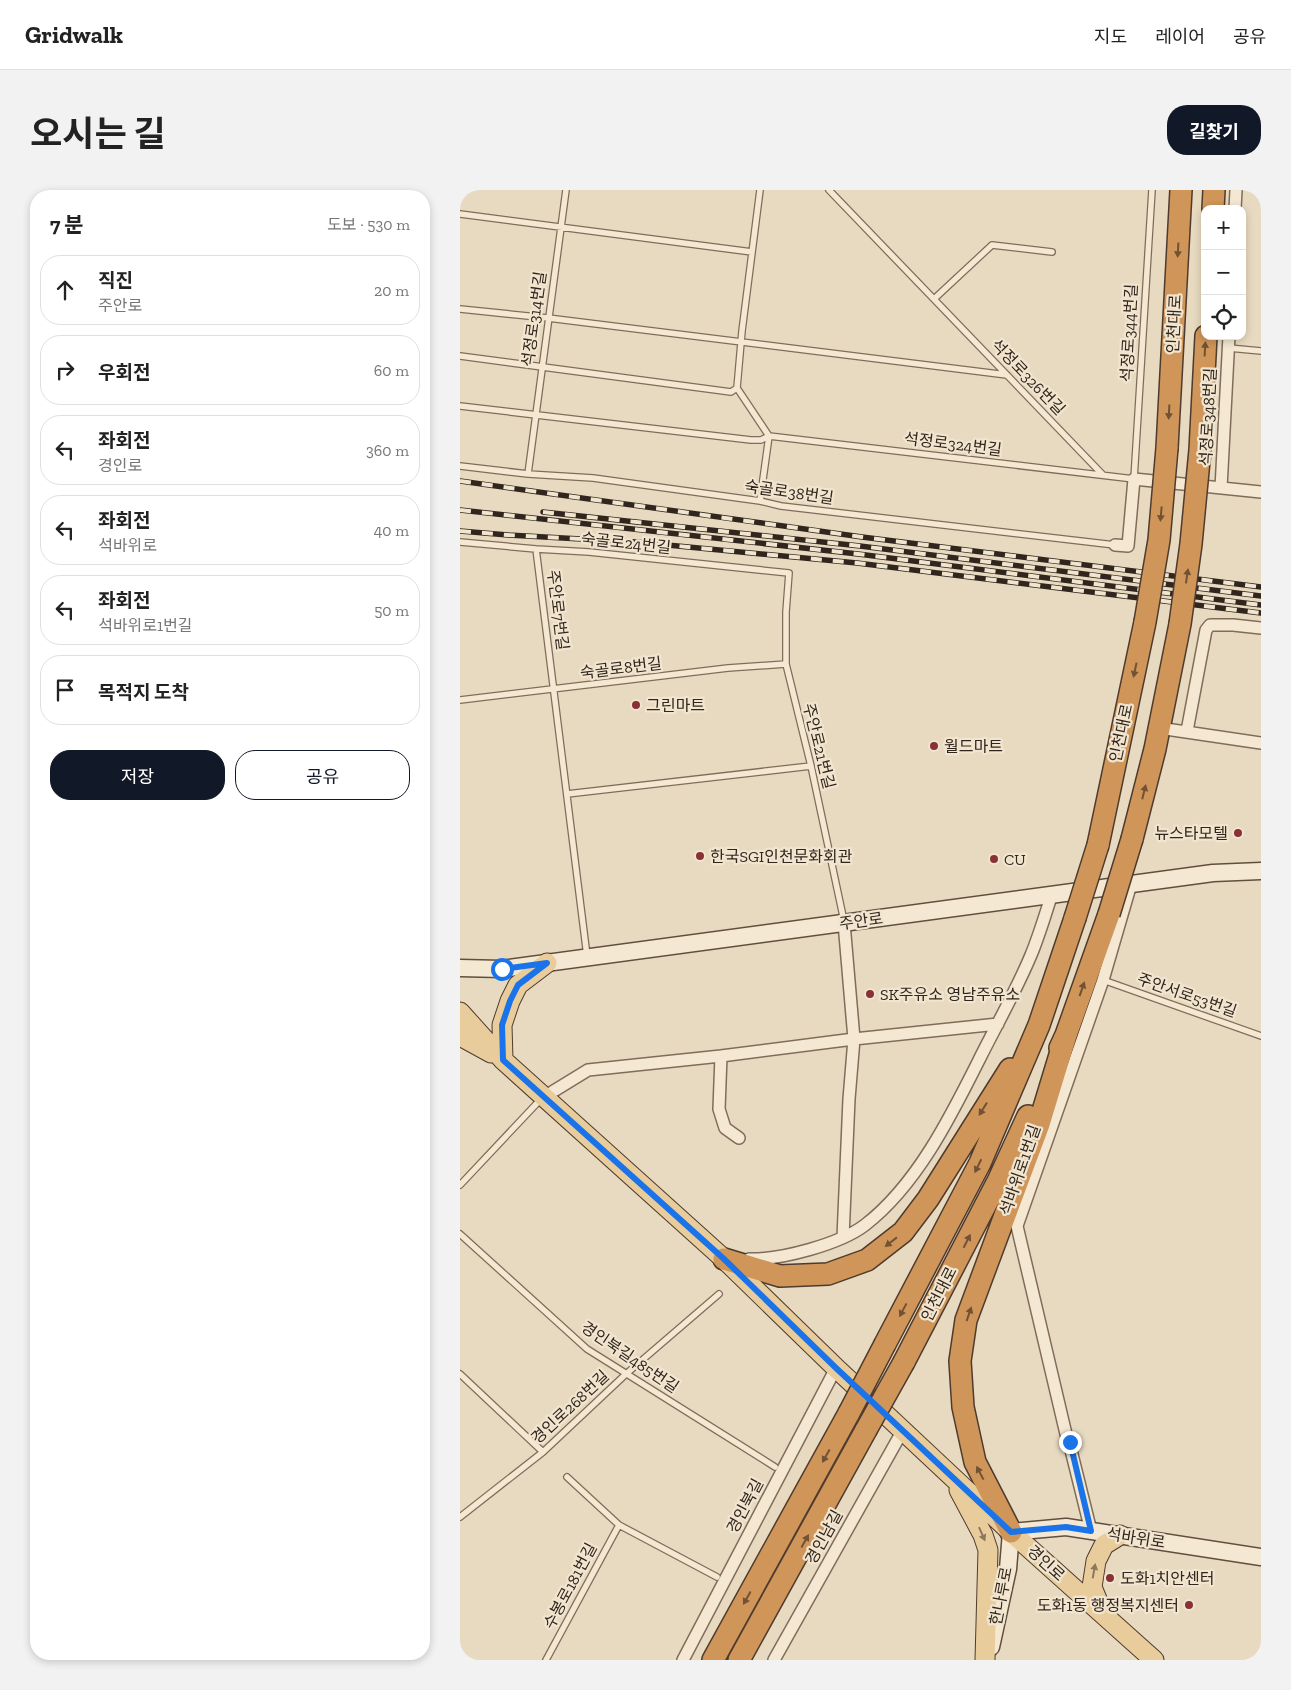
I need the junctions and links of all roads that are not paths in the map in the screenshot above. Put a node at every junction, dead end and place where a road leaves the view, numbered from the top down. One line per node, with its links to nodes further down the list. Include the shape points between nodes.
1 (566, 190): 9 (lane, 석정로314번길)
2 (760, 190): 10 (lane)
3 (829, 190): 12 (lane, 석정로326번길)
4 (1152, 190): 29 (lane, 석정로344번길)
5 (1236, 190): 7 (street)
6 (1181, 196): 56 (highway, 인천대로, one-way to 56, bridge, via 1167,448 1159,540 1145,622 1098,845)
7 (1236, 205)
8 (460, 214): 9 (lane)
9 (560, 227): 10 (lane); 14 (lane, 석정로314번길)
10 (752, 252): 16 (lane)
11 (1052, 252): 12 (lane, via 992,245)
12 (934, 299): 21 (lane, 석정로326번길)
13 (460, 309): 14 (lane)
14 (548, 318): 16 (lane); 20 (lane, 석정로314번길)
15 (1206, 340): 41 (highway, 인천대로, one-way to 15, bridge, via 1191,544)
16 (742, 342): 21 (lane); 22 (lane)
17 (1229, 342): 18 (lane, 석정로348번길); 30 (street, 석정로348번길)
18 (1261, 351)
19 (460, 356): 20 (lane)
20 (542, 367): 22 (lane, via 732,392); 24 (lane, 석정로314번길)
21 (1007, 375): 28 (lane, 석정로326번길)
22 (738, 388): 25 (lane)
23 (460, 406): 24 (lane)
24 (535, 414): 25 (lane, 석정로324번길, via 751,440); 27 (lane, 석정로314번길)
25 (769, 436): 28 (lane, 석정로324번길); 32 (lane)
26 (460, 466): 27 (lane, 숙골로38번길)
27 (528, 474): 32 (lane, 숙골로38번길, via 593,478)
28 (1103, 475): 29 (lane, 석정로324번길)
29 (1134, 479): 30 (street); 34 (street, via 1128,546)
30 (1220, 488): 31 (street)
31 (1261, 492)
32 (760, 501): 34 (lane, 숙골로38번길)
33 (460, 542): 35 (lane, 숙골로24번길)
34 (1115, 545)
35 (536, 549): 36 (lane, 숙골로24번길); 39 (lane, 주안로7번길)
36 (789, 574): 38 (lane, 주안로21번길)
37 (1261, 628): 42 (street, via 1219,624 1210,625 1206,630)
38 (786, 664): 39 (lane, 숙골로8번길); 44 (lane, 주안로21번길)
39 (554, 690): 40 (lane, 숙골로8번길); 45 (lane, 주안로7번길)
40 (460, 700)
41 (1160, 728): 42 (street); 57 (highway, 인천대로, one-way to 41, bridge, via 1132,839)
42 (1187, 732): 43 (street)
43 (1261, 743)
44 (810, 766): 45 (lane); 49 (lane, 주안로21번길)
45 (567, 794): 50 (lane, 주안로7번길)
46 (1261, 871): 47 (main road, 주안로, via 1213,873)
47 (1131, 884): 48 (main road, 주안로); 53 (street, 석바위로1번길)
48 (1052, 894): 49 (main road, 주안로); 55 (street, via 1030,956)
49 (844, 923): 50 (main road, 주안로); 60 (street)
50 (587, 957): 51 (main road, 주안로)
51 (547, 963): 52 (main road, 주안로, via 502,969); 62 (main road, via 518,985 510,1001 502,1025)
52 (460, 968)
53 (1104, 980): 59 (lane, 주안서로53번길); 80 (street, 석바위로1번길, via 1017,1226)
54 (460, 1012): 62 (main road, 경인로)
55 (998, 1024): 60 (street); 67 (street, via 962,1095 905,1186 864,1226)
56 (1039, 1025): 68 (highway, one-way to 68, via 928,1198 903,1232 867,1260 828,1274 780,1276); 88 (highway, 인천대로, one-way to 88, bridge, via 980,1163 849,1413)
57 (1066, 1035): 81 (highway, one-way to 57, via 975,1462 963,1407 960,1361 966,1320 1039,1124); 89 (highway, 인천대로, one-way to 57, bridge, via 904,1362 999,1179)
58 (460, 1036): 62 (main road)
59 (1261, 1036)
60 (854, 1039): 61 (street); 67 (street)
61 (721, 1056): 63 (street, via 588,1070); 64 (street, via 719,1110 725,1128)
62 (503, 1060): 63 (main road, 경인로)
63 (544, 1097): 65 (lane); 68 (main road, 경인로)
64 (739, 1138)
65 (460, 1185)
66 (460, 1234): 72 (lane, 경인북길485번길, via 587,1349)
67 (844, 1237): 68 (street, via 764,1260)
68 (724, 1259): 70 (main road, 경인로)
69 (719, 1294): 72 (lane, 경인로268번길)
70 (836, 1368): 73 (main road, 경인로); 87 (street, 경인북길)
71 (460, 1374): 74 (lane)
72 (626, 1374): 74 (lane, 경인로268번길); 75 (lane, 경인북길485번길)
73 (903, 1430): 76 (main road, 경인로); 90 (street, 경인남길)
74 (542, 1452): 78 (lane, 경인로268번길)
75 (774, 1467)
76 (951, 1476): 81 (main road, 경인로); 91 (main road, one-way to 91, via 984,1535 988,1550)
77 (567, 1477): 79 (lane)
78 (460, 1517)
79 (619, 1525): 84 (lane); 86 (lane, 수봉로181번길)
80 (1091, 1531): 81 (main road, 석바위로, via 1066,1527); 82 (main road, 석바위로)
81 (1011, 1532): 85 (main road, 경인로); 91 (main road, 한나루로, via 1008,1570)
82 (1120, 1535): 83 (main road, 석바위로); 85 (main road, one-way to 82, via 1092,1587 1096,1561 1104,1545)
83 (1261, 1557)
84 (717, 1576)
85 (1103, 1614): 92 (main road, 경인로)
86 (546, 1660)
87 (683, 1660)
88 (713, 1660)
89 (739, 1660)
90 (774, 1660)
91 (987, 1660)
92 (1154, 1660)

